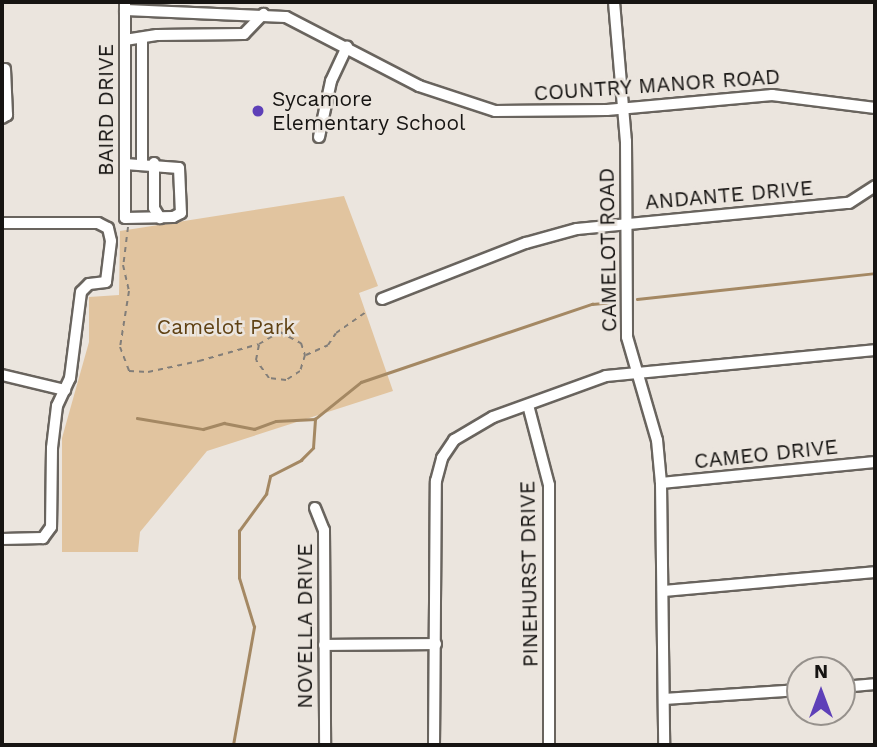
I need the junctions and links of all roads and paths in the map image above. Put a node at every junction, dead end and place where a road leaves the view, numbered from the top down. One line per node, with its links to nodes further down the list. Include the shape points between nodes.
1 (614, 2): 8 (street, CAMELOT ROAD)
2 (125, 6): 3 (street, COUNTRY MANOR ROAD); 5 (street, BAIRD DRIVE)
3 (263, 14): 4 (street, via 244,34); 6 (street, COUNTRY MANOR ROAD, via 306,25)
4 (142, 38): 5 (street); 12 (street)
5 (125, 40): 14 (street, BAIRD DRIVE)
6 (347, 47): 8 (street, COUNTRY MANOR ROAD, via 464,104 526,112); 11 (street, via 331,81)
7 (5, 69): 10 (street, via 7,115)
8 (624, 108): 9 (street, COUNTRY MANOR ROAD, via 772,95); 19 (street, CAMELOT ROAD)
9 (875, 108)
10 (2, 118)
11 (319, 137)
12 (142, 163): 13 (street); 14 (street)
13 (154, 163): 17 (street, via 154,208); 17 (street, via 173,165 182,174 181,213)
14 (125, 164): 16 (street, BAIRD DRIVE)
15 (875, 186): 19 (street, ANDANTE DRIVE, via 849,203)
16 (125, 218): 17 (street); 22 (path, via 130,233 123,247 129,291 120,347 125,367 135,372 161,370)
17 (160, 218)
18 (2, 223): 27 (street, via 98,223 110,233 106,282 89,284 80,292)
19 (624, 223): 20 (street, ANDANTE DRIVE, via 577,229 526,243); 25 (street, CAMELOT ROAD, via 624,308)
20 (382, 299)
21 (366, 312): 24 (path, via 336,332 328,345)
22 (259, 344): 24 (path, via 274,332 286,332 301,343); 24 (path, via 258,366 274,380 296,375)
23 (875, 350): 25 (street)
24 (305, 355)
25 (635, 371): 28 (street); 30 (street, CAMELOT ROAD, via 657,440)
26 (2, 375): 27 (street)
27 (65, 390): 32 (street, via 57,406 52,448 51,527 43,538)
28 (528, 405): 35 (street, via 478,424 454,440 442,458 436,481); 43 (street, PINEHURST DRIVE, via 549,485)
29 (875, 462): 30 (street, CAMEO DRIVE)
30 (661, 483): 34 (street, CAMELOT ROAD)
31 (315, 508): 36 (street, NOVELLA DRIVE, via 324,530)
32 (2, 538)
33 (875, 572): 34 (street)
34 (663, 591): 40 (street, CAMELOT ROAD)
35 (436, 644): 36 (street); 42 (street)
36 (324, 645): 41 (street, NOVELLA DRIVE)
37 (875, 684): 38 (street)
38 (856, 686)
39 (786, 691): 40 (street)
40 (664, 699): 44 (street, CAMELOT ROAD)
41 (325, 745)
42 (435, 745)
43 (549, 745)
44 (664, 745)

